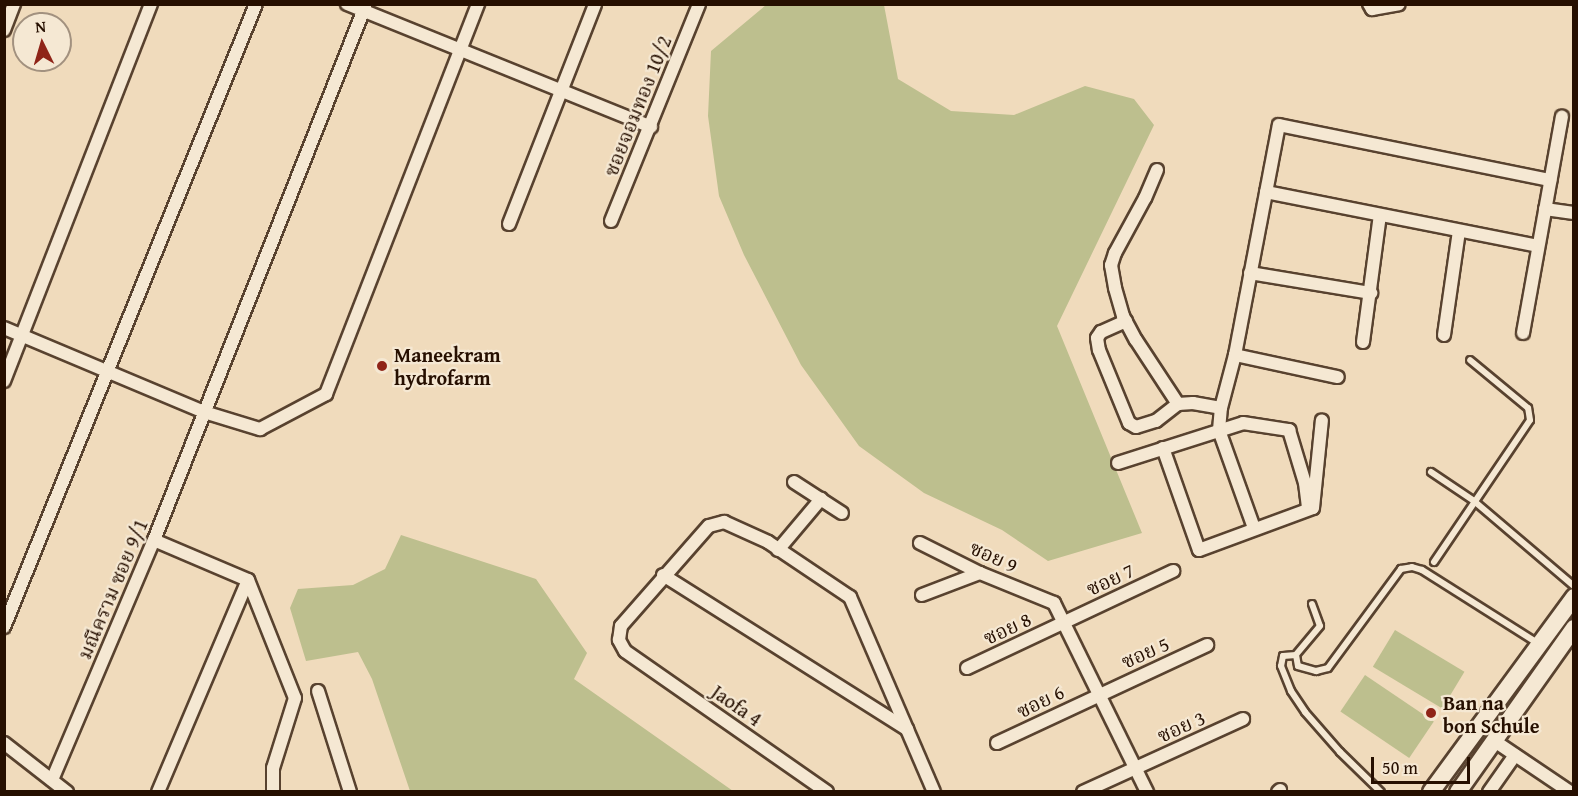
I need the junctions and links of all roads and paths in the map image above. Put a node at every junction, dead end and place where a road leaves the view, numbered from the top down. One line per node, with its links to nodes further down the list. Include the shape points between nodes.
1 (14, 4): 11 (street)
2 (152, 4): 32 (street)
3 (256, 4): 36 (street)
4 (347, 4): 10 (street)
5 (478, 4): 12 (street)
6 (595, 4): 13 (street)
7 (699, 4): 15 (street, ซอยจอมทอง 10/2)
8 (1369, 4): 9 (street, via 1372,9)
9 (1400, 4)
10 (364, 8): 12 (street); 41 (street, มณีคราม ซอย 9/1)
11 (4, 30)
12 (460, 50): 13 (street); 41 (street, via 326,394 260,429)
13 (561, 90): 15 (street); 23 (street)
14 (1562, 116): 17 (street)
15 (651, 127): 22 (street, ซอยจอมทอง 10/2)
16 (1157, 170): 28 (street, via 1111,265)
17 (1550, 180): 18 (street, via 1280,125); 19 (street)
18 (1266, 192): 21 (street); 26 (street)
19 (1545, 209): 20 (street); 25 (street)
20 (1574, 213)
21 (1380, 215): 24 (street); 27 (street)
22 (611, 221)
23 (509, 224)
24 (1459, 231): 25 (street); 31 (street)
25 (1538, 246): 30 (street)
26 (1250, 273): 27 (street); 34 (street)
27 (1371, 293): 33 (street)
28 (1126, 321): 39 (street); 39 (street, via 1101,332 1097,338 1129,423 1136,428 1156,421)
29 (4, 328): 32 (street)
30 (1523, 333)
31 (1444, 335)
32 (24, 336): 36 (street); 38 (street)
33 (1363, 342)
34 (1235, 355): 37 (street); 40 (street)
35 (1470, 360): 49 (lane, via 1530,413 1530,420)
36 (109, 372): 41 (street); 66 (street)
37 (1338, 377)
38 (4, 381)
39 (1178, 404): 40 (street)
40 (1221, 408): 43 (street)
41 (204, 412): 53 (street, มณีคราม ซอย 9/1)
42 (1322, 420): 50 (street, via 1313,508)
43 (1219, 430): 44 (street); 50 (street, via 1243,423 1289,430 1305,483); 52 (street)
44 (1163, 447): 45 (street); 52 (street, via 1199,550)
45 (1118, 463)
46 (1431, 472): 49 (lane)
47 (794, 482): 48 (street)
48 (821, 500): 51 (street); 55 (street)
49 (1474, 501): 56 (lane); 61 (lane)
50 (1308, 509): 52 (street)
51 (842, 513)
52 (1254, 528)
53 (154, 540): 60 (street); 81 (street, มณีคราม ซอย 9/1)
54 (920, 543): 58 (street, ซอย 9)
55 (778, 550): 59 (street, via 724,522 708,526); 75 (street, via 850,597)
56 (1434, 562)
57 (1173, 571): 65 (street, ซอย 7)
58 (980, 573): 62 (street); 65 (street, ซอย 9, via 1054,603)
59 (663, 575): 75 (street); 86 (street, Jaofa 4, via 621,626 619,640 625,651)
60 (248, 580): 83 (street); 84 (street, via 296,698 273,768)
61 (1574, 586)
62 (922, 596)
63 (1574, 597): 68 (main road)
64 (1312, 604): 70 (lane, via 1320,626)
65 (1064, 623): 71 (street, ซอย 8); 73 (street)
66 (4, 627)
67 (1574, 628): 76 (main road)
68 (1539, 644): 70 (lane, via 1412,567 1401,569 1328,668 1316,671 1298,666); 91 (main road)
69 (1207, 645): 73 (street, ซอย 5)
70 (1296, 655): 90 (lane, via 1283,656 1281,666 1291,691 1340,752)
71 (967, 668)
72 (318, 691): 85 (street)
73 (1100, 694): 78 (street, ซอย 6); 80 (street)
74 (1243, 719): 80 (street, ซอย 3)
75 (907, 729): 87 (street)
76 (1493, 740): 79 (street); 92 (main road)
77 (4, 743): 81 (street)
78 (997, 743)
79 (1515, 755): 93 (street); 94 (street)
80 (1136, 768): 88 (street, ซอย 3); 89 (street)
81 (52, 780): 82 (street)
82 (67, 792)
83 (158, 792)
84 (273, 792)
85 (350, 792)
86 (827, 792)
87 (934, 792)
88 (1083, 792)
89 (1147, 792)
90 (1381, 792)
91 (1431, 792)
92 (1458, 792)
93 (1489, 792)
94 (1570, 792)

